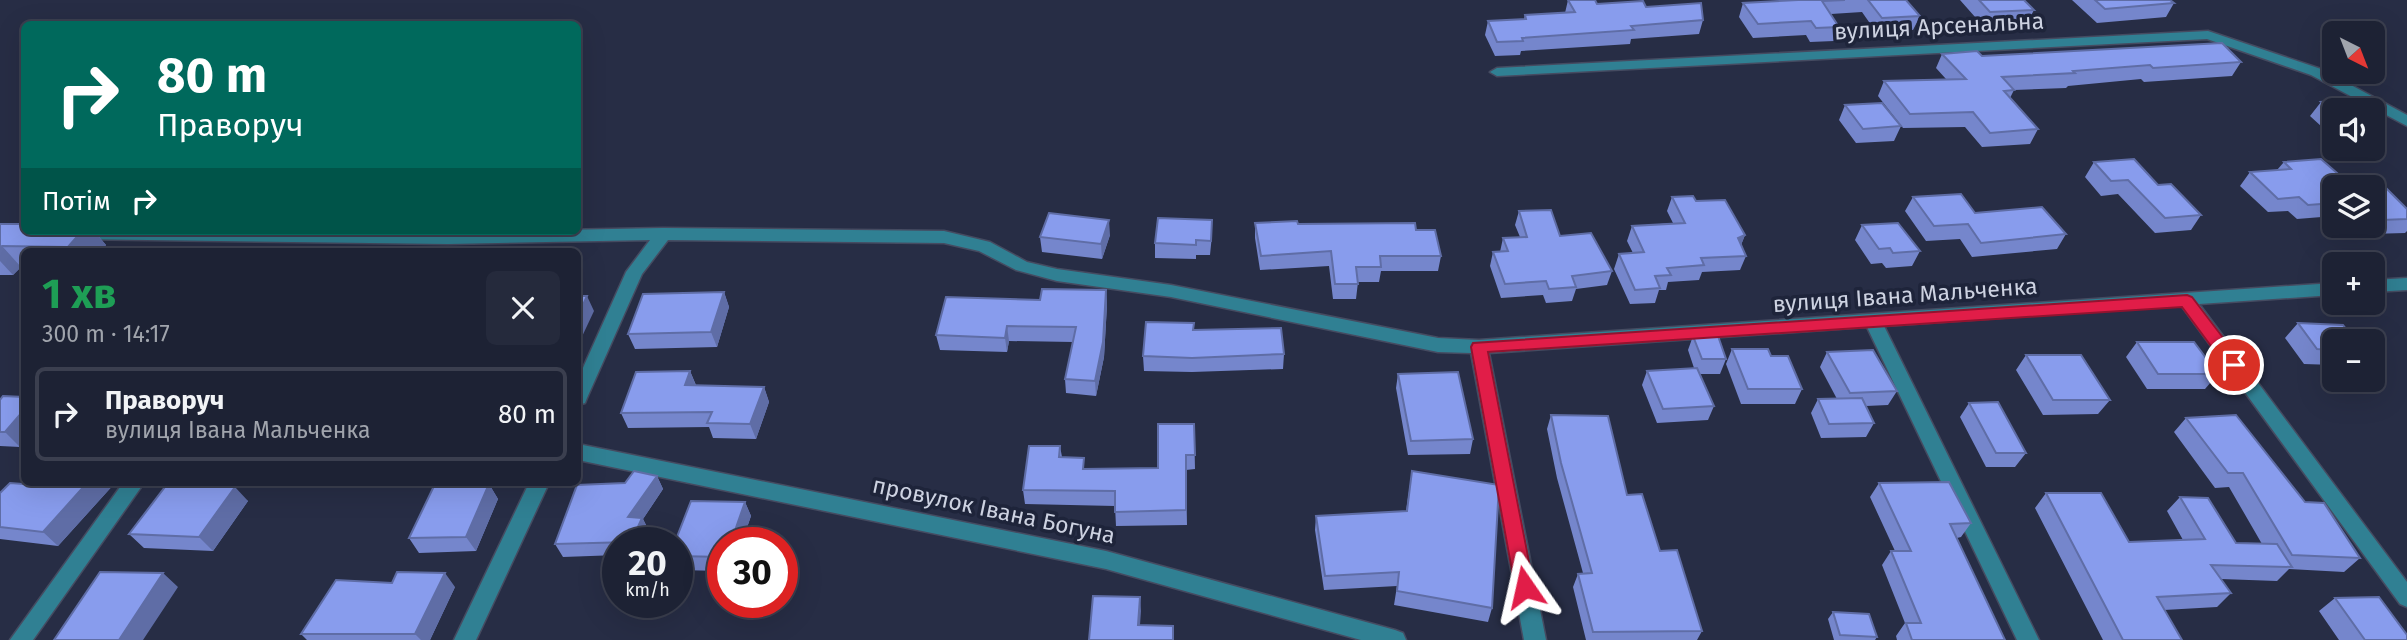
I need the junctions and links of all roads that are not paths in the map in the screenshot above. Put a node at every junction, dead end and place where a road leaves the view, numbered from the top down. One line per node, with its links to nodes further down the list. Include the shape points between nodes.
1 (1497, 72): 2 (street, вулиця Арсенальна, via 2208,35 2316,72)
2 (2407, 121)
3 (663, 234): 4 (street, вулиця Івана Мальченка); 11 (street, вулиця Івана Мальченка, via 944,237 984,246 1022,266 1057,275 1171,291 1438,345); 12 (street, via 634,272)
4 (313, 235): 5 (street)
5 (304, 248)
6 (2407, 284): 7 (street)
7 (2385, 285)
8 (2322, 290): 9 (street, вулиця Івана Мальченка)
9 (2187, 301): 10 (street, вулиця Івана Мальченка); 16 (street)
10 (1873, 322): 11 (street, вулиця Івана Мальченка); 21 (street)
11 (1479, 347): 20 (street)
12 (581, 391)
13 (581, 453): 19 (street, провулок Івана Богуна, via 1106,560)
14 (132, 486): 17 (street)
15 (538, 486): 18 (street)
16 (2407, 598)
17 (21, 640)
18 (465, 640)
19 (1395, 640)
20 (1535, 640)
21 (2028, 640)

